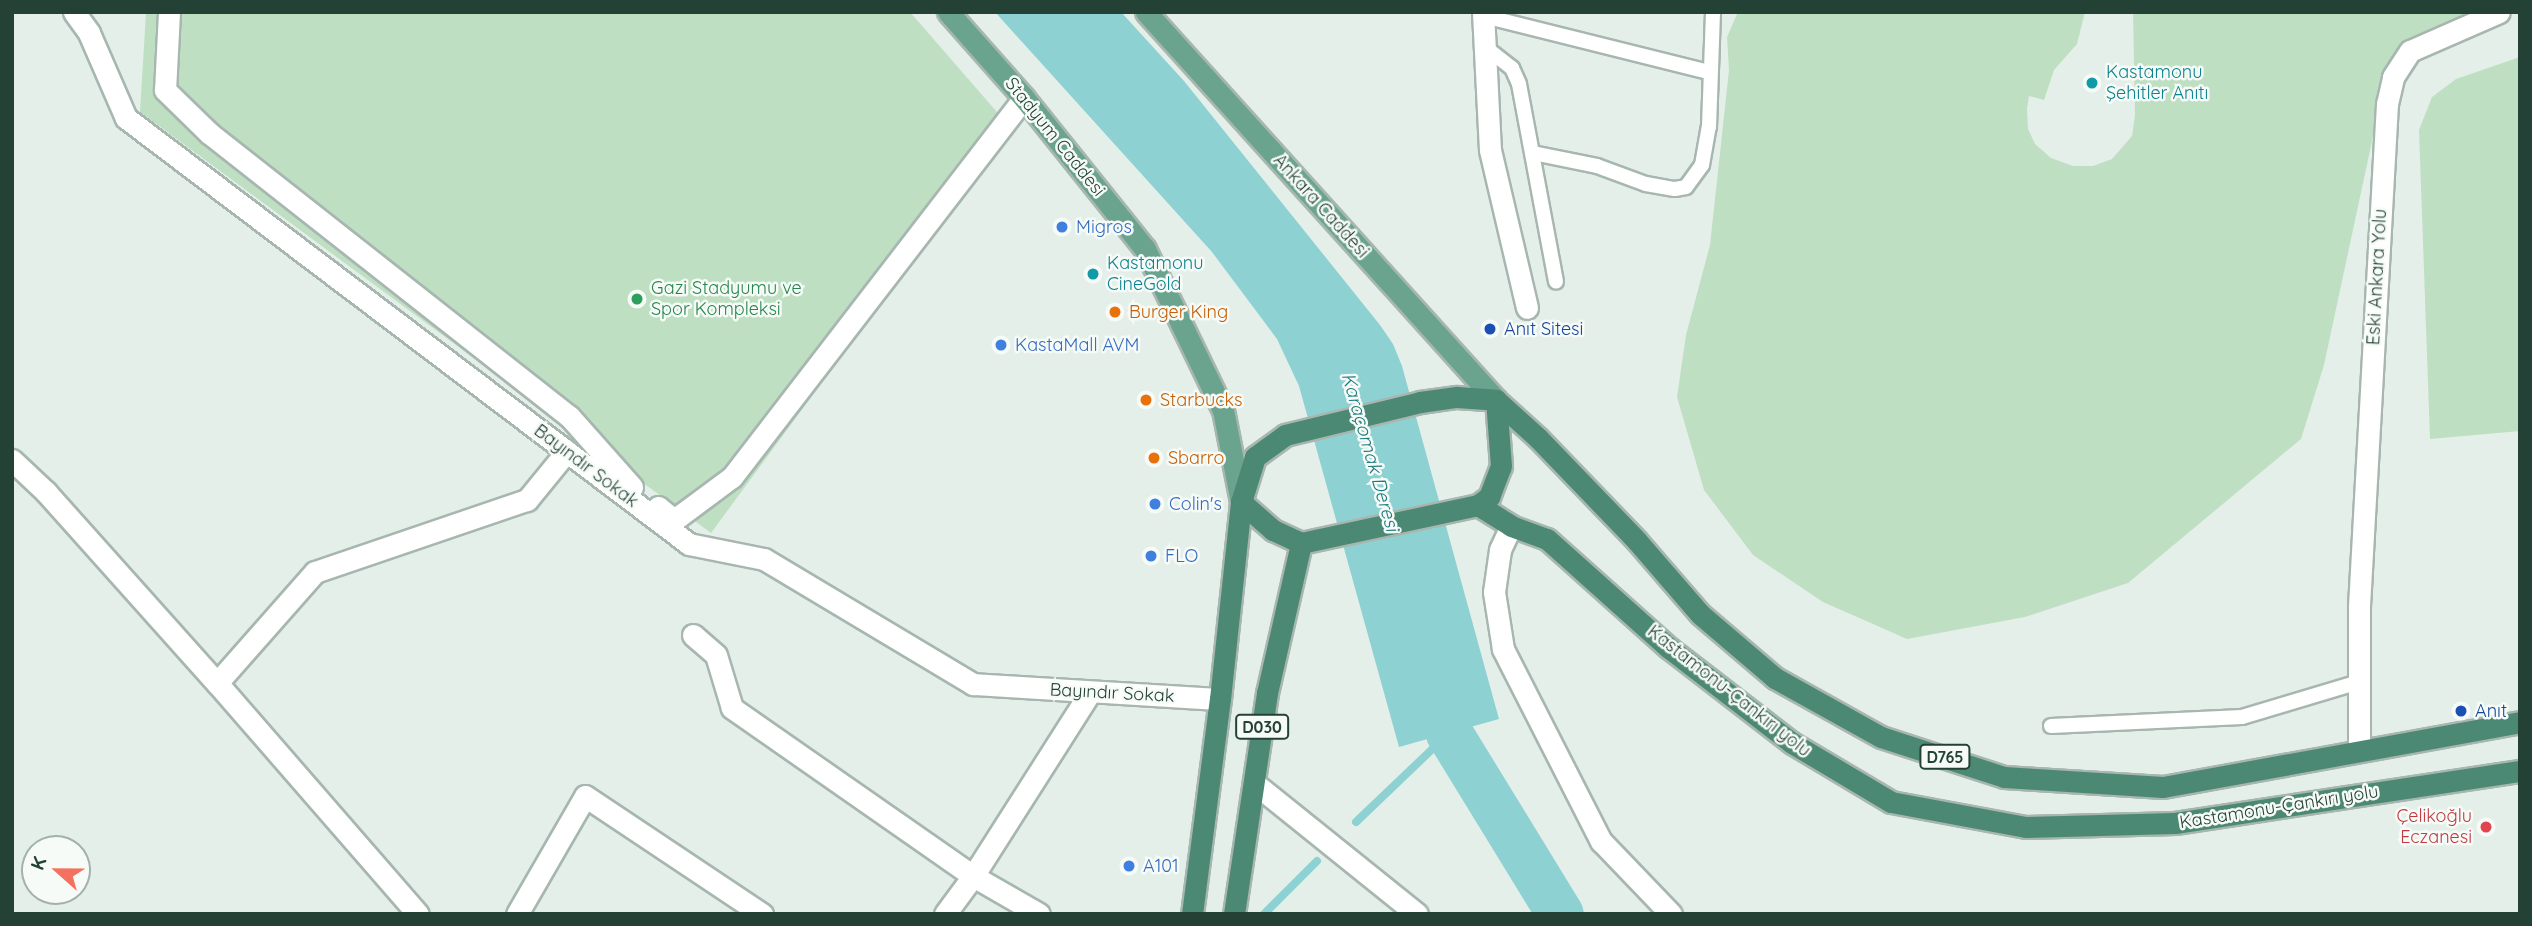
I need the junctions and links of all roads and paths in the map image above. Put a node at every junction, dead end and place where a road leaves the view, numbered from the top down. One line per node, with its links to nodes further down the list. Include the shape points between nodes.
1 (74, 12): 16 (street, Bayındır Sokak, via 89,33 125,118)
2 (169, 12): 11 (street, via 165,90 209,133 569,416 627,484 674,520 732,477)
3 (948, 12): 11 (main road, Stadyum Caddesi)
4 (1146, 12): 15 (main road, Ankara Caddesi)
5 (1713, 12): 10 (lane)
6 (2499, 12): 23 (street, Eski Ankara Yolu, via 2410,51 2393,77 2387,104 2359,606)
7 (1483, 14): 8 (lane); 9 (street)
8 (1524, 19): 10 (lane)
9 (1485, 47): 12 (lane, via 1512,68); 14 (street, via 1490,150)
10 (1709, 72): 12 (lane, via 1710,127 1702,165 1686,187 1646,184 1597,166)
11 (1024, 98): 18 (main road, Stadyum Caddesi, via 1145,249 1223,410)
12 (1533, 153): 13 (lane)
13 (1556, 282)
14 (1528, 309)
15 (1496, 400): 18 (highway, via 1457,397 1420,402 1285,435 1255,457); 19 (highway, via 1501,466 1489,497); 29 (highway, D765, via 1637,541 1700,614 1775,678 1881,737 2004,776 2163,787)
16 (567, 451): 24 (street, via 527,500 315,572); 25 (street, Bayındır Sokak, via 689,544 764,559 973,684)
17 (12, 460): 24 (street)
18 (1241, 502): 21 (highway, via 1273,530); 26 (highway)
19 (1478, 505): 20 (highway, Kastamonu-Çankırı yolu); 21 (highway)
20 (1511, 526): 30 (highway, Kastamonu-Çankırı yolu, via 1547,540 1669,648 1792,743 1891,802 2026,827 2175,823); 41 (street, via 1500,551 1494,592 1503,649 1601,841)
21 (1301, 543): 31 (highway, D030, via 1267,693)
22 (692, 635): 32 (street, via 716,655 732,708)
23 (2359, 682): 28 (lane, via 2242,717); 29 (street, Eski Ankara Yolu)
24 (217, 683): 33 (street)
25 (1090, 692): 26 (street, Bayındır Sokak); 32 (street)
26 (1220, 699): 38 (highway)
27 (2520, 722): 29 (highway, D765)
28 (2051, 726)
29 (2359, 750)
30 (2520, 771)
31 (1254, 783): 39 (highway, D030); 40 (street)
32 (973, 876): 36 (street); 37 (street)
33 (418, 914)
34 (517, 914): 35 (street, via 585,796)
35 (762, 914)
36 (945, 914)
37 (1039, 914)
38 (1192, 914)
39 (1234, 914)
40 (1417, 914)
41 (1671, 914)

